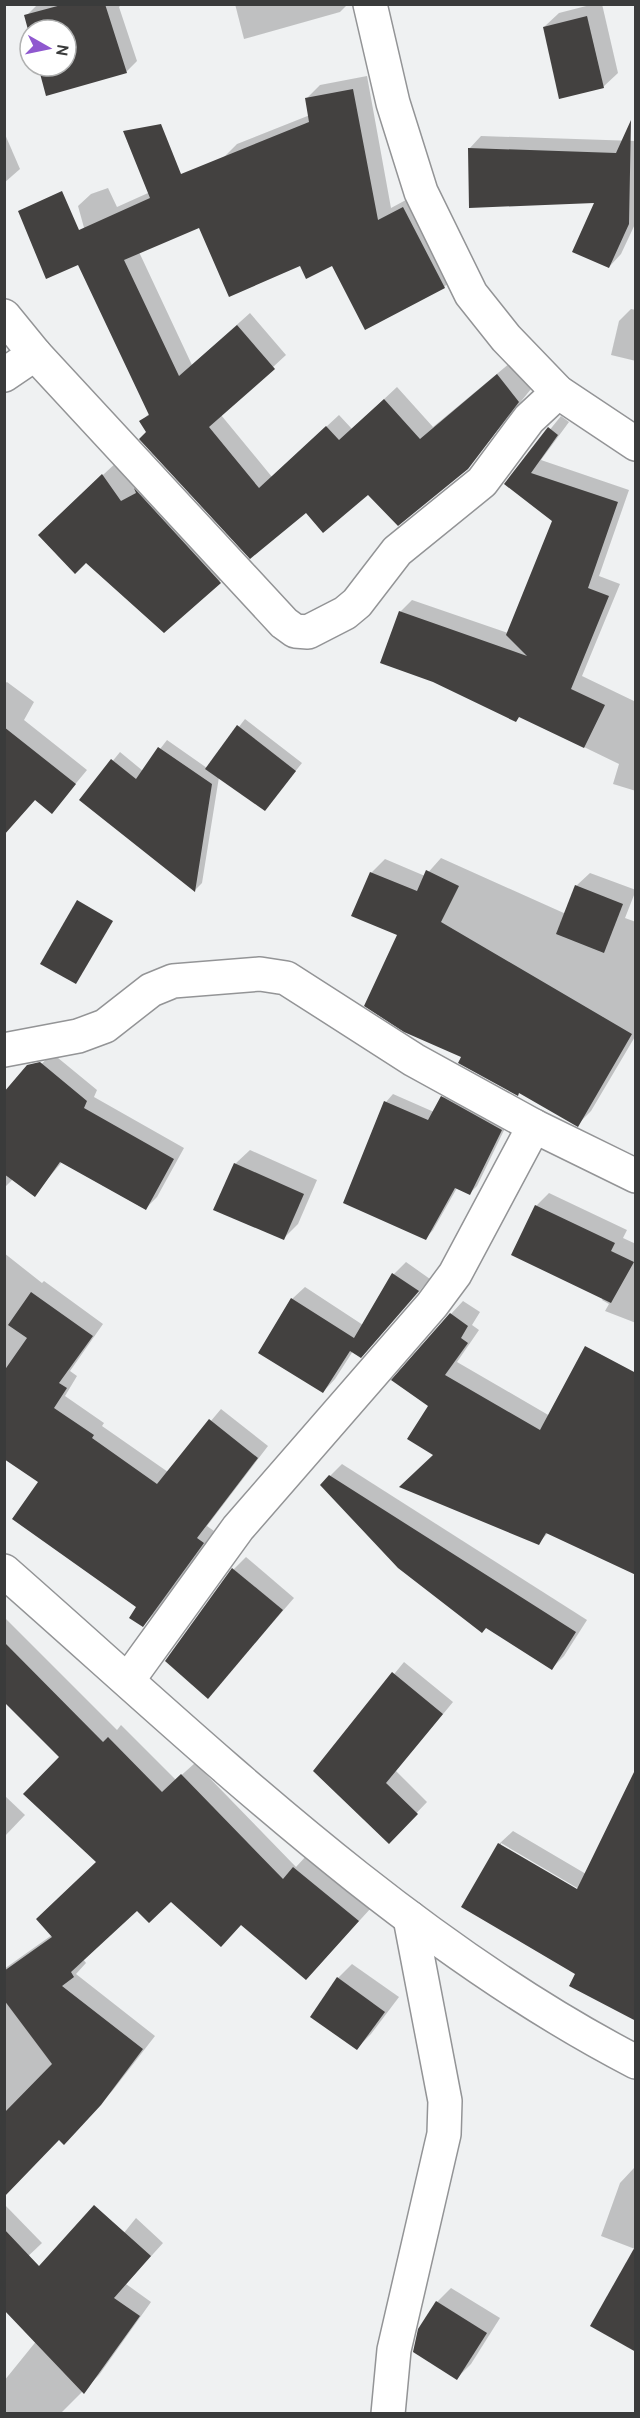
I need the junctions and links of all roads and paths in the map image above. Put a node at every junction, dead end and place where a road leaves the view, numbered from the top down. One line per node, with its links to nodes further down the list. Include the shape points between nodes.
1 (370, 4): 5 (street, via 393,104 421,192 471,294 506,338)
2 (4, 316): 3 (street)
3 (35, 354): 4 (street); 5 (street, via 284,623 308,632 357,603 397,551 482,482 529,419)
4 (4, 375)
5 (558, 392): 6 (street)
6 (636, 444)
7 (4, 1050): 8 (street, via 78,1036 105,1026 151,990 173,981 260,974 286,978 414,1060)
8 (534, 1126): 9 (street); 11 (street, via 455,1274 238,1528)
9 (636, 1176)
10 (4, 1571): 11 (street)
11 (128, 1680): 12 (street)
12 (410, 1918): 13 (street, via 479,1969 580,2033); 14 (street, via 445,2101 444,2134 394,2350)
13 (636, 2062)
14 (388, 2414)

